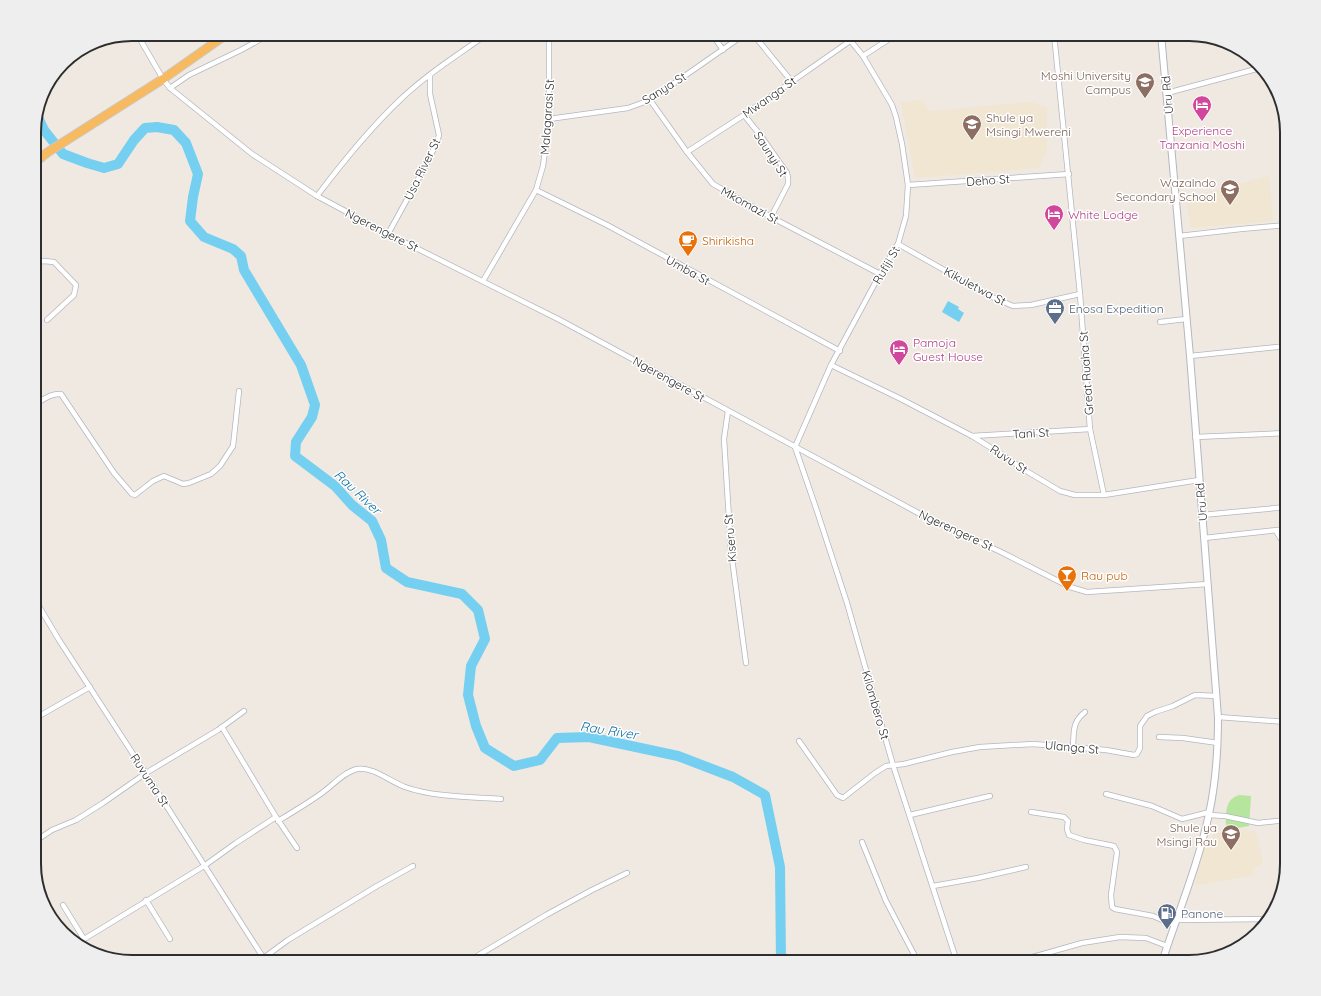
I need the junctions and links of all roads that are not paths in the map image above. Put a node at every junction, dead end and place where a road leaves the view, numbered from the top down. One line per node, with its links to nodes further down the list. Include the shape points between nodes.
1 (141, 41): 17 (street, Ngerengere St)
2 (217, 41): 17 (highway)
3 (257, 41): 19 (street, via 189,75)
4 (477, 41): 16 (street)
5 (548, 41): 23 (street, Malagarasi St)
6 (717, 41): 13 (street)
7 (735, 41): 13 (street, Sanya St)
8 (759, 41): 18 (street)
9 (850, 41): 14 (street, Rufiji St); 18 (street, Mwanga St)
10 (886, 41): 14 (street)
11 (1055, 41): 26 (street, Great Ruaha St)
12 (1162, 41): 20 (street, Uru Rd)
13 (723, 50): 21 (street, Sanya St)
14 (863, 56): 27 (street, Rufiji St, via 892,105 902,144)
15 (1254, 69): 20 (street)
16 (430, 75): 29 (street, via 386,114); 32 (street, Usa River St, via 430,94 439,135 427,163)
17 (163, 79): 19 (street, Ngerengere St); 25 (highway)
18 (792, 82): 22 (street, Mwanga St)
19 (170, 88): 29 (street, Ngerengere St, via 252,154)
20 (1167, 93): 33 (street, Uru Rd)
21 (650, 100): 23 (street, Sanya St, via 628,108); 24 (street, Mkomazi St)
22 (744, 115): 24 (street, Mwanga St); 30 (street, Saunyi St, via 787,173 788,184)
23 (549, 119): 28 (street, Malagarasi St, via 543,166)
24 (687, 152): 30 (street, Mkomazi St, via 713,184)
25 (41, 158)
26 (1069, 174): 27 (street, Deho St); 38 (street, Great Ruaha St)
27 (908, 185): 34 (street, Rufiji St, via 906,216)
28 (536, 190): 37 (street, Malagarasi St); 43 (street, Umba St, via 607,225)
29 (317, 196): 32 (street, Ngerengere St)
30 (771, 217): 36 (street, Mkomazi St)
31 (1280, 225): 33 (street)
32 (388, 234): 37 (street, Ngerengere St)
33 (1179, 236): 39 (street, Uru Rd)
34 (898, 244): 36 (street, Rufiji St); 38 (street, Kikuletwa St, via 992,297 1013,306 1031,305)
35 (41, 261): 40 (street, via 54,262 76,285 74,295)
36 (880, 274): 43 (street, Rufiji St)
37 (483, 281): 48 (street, Ngerengere St)
38 (1080, 294): 49 (street, Great Ruaha St)
39 (1186, 319): 41 (street); 44 (street, Uru Rd)
40 (47, 320)
41 (1160, 322)
42 (1280, 347): 44 (street)
43 (840, 351): 45 (street, Rufiji St)
44 (1190, 356): 52 (street, Uru Rd)
45 (831, 365): 51 (street, Ruvu St); 53 (street, Rufiji St)
46 (239, 391): 47 (street, via 233,446 220,466 202,479 189,483 183,484 164,476 135,495 114,473 61,394 50,395)
47 (41, 401)
48 (728, 412): 53 (street, Ngerengere St); 64 (street, Kiseru St, via 724,439 730,551)
49 (1090, 429): 51 (street, Tani St); 55 (street, Great Ruaha St)
50 (1280, 433): 52 (street)
51 (972, 436): 55 (street, Ruvu St, via 1060,491 1075,495)
52 (1195, 437): 54 (street, Uru Rd)
53 (795, 448): 62 (street, Ngerengere St, via 922,515 1070,587 1087,592); 77 (street, Kilombero St, via 847,602)
54 (1199, 480): 55 (street, Ruvu St); 57 (street, Uru Rd)
55 (1104, 495)
56 (1280, 508): 57 (street)
57 (1202, 515): 60 (street, Uru Rd)
58 (1280, 530): 59 (street)
59 (1276, 531): 60 (street); 61 (street)
60 (1204, 538): 62 (street, Uru Rd)
61 (1280, 538)
62 (1208, 584): 66 (street, Uru Rd)
63 (41, 610): 65 (street, Ruvuma St)
64 (746, 663)
65 (90, 687): 69 (street); 78 (street, Ruvuma St)
66 (1217, 696): 70 (street, Uru Rd); 76 (street, Ulanga St, via 1195,695 1147,716 1140,726 1138,754)
67 (244, 711): 72 (street)
68 (1085, 712): 76 (street, via 1075,723)
69 (41, 715)
70 (1218, 717): 71 (street); 75 (street, Uru Rd)
71 (1280, 721)
72 (222, 727): 78 (street); 85 (street)
73 (1159, 737): 75 (street)
74 (799, 741): 77 (street, Ulanga St, via 837,796 841,798 881,769)
75 (1218, 743): 83 (street, Uru Rd)
76 (1073, 747): 77 (street, Ulanga St, via 997,745)
77 (893, 765): 84 (street, Kilombero St)
78 (146, 773): 87 (street, via 104,803); 90 (street, Ruvuma St)
79 (1106, 794): 83 (street, via 1152,806 1182,819)
80 (990, 796): 84 (street)
81 (501, 799): 85 (street, via 426,792 405,787 363,768 350,772 323,792)
82 (1031, 812): 98 (street, via 1064,816 1068,821 1069,835 1116,848 1118,852 1111,899 1113,908)
83 (1209, 814): 86 (street, via 1258,823); 98 (street, Uru Rd, via 1191,880)
84 (910, 815): 94 (street, Kilombero St)
85 (277, 819): 89 (street); 90 (street, via 236,843)
86 (1280, 821)
87 (41, 837)
88 (862, 842): 105 (street, via 886,901)
89 (297, 848)
90 (204, 866): 95 (street); 102 (street, Ruvuma St)
91 (412, 866): 103 (street, via 288,940)
92 (1026, 866): 94 (street)
93 (627, 873): 104 (street, via 546,915)
94 (933, 886): 106 (street, Kilombero St)
95 (146, 900): 99 (street); 100 (street)
96 (63, 905): 99 (street)
97 (1261, 919): 98 (street)
98 (1175, 922): 101 (street, Uru Rd)
99 (84, 939)
100 (170, 939)
101 (1167, 946): 107 (street, via 1146,938 1120,937 1082,943); 108 (street, Uru Rd)
102 (262, 955)
103 (271, 955)
104 (479, 955)
105 (914, 955)
106 (955, 955)
107 (1045, 955)
108 (1164, 955)

